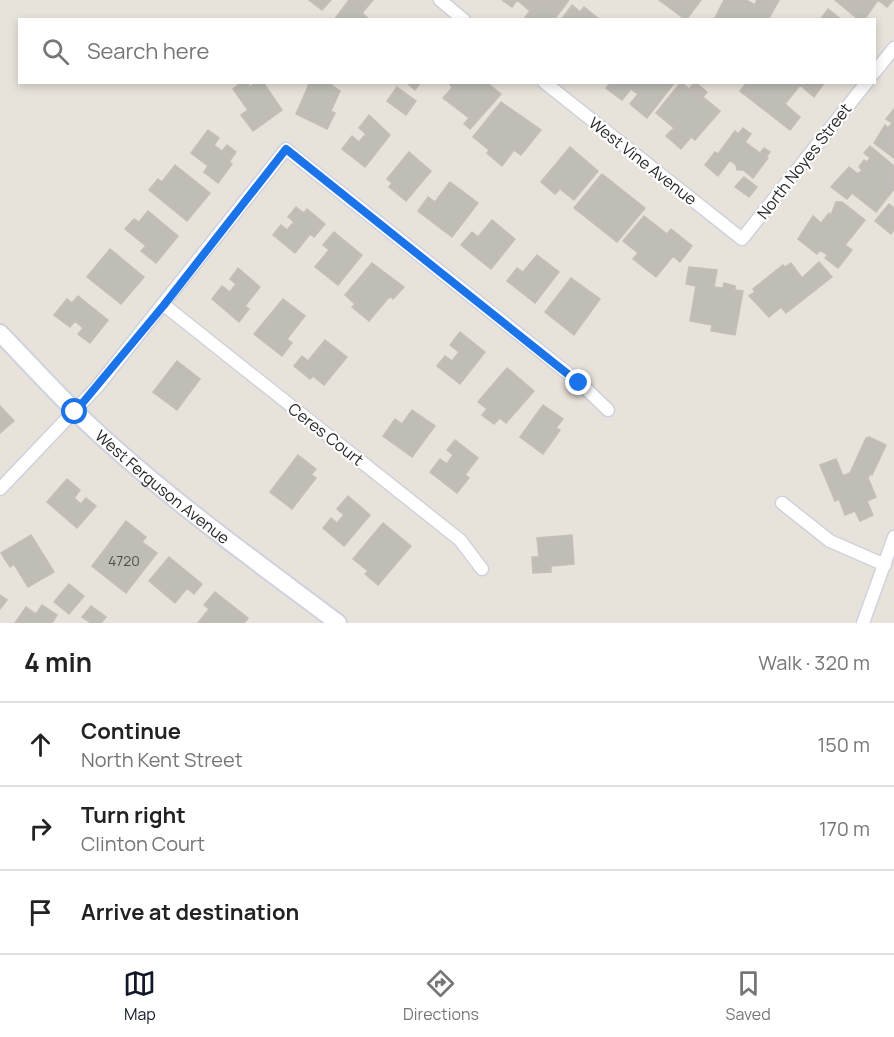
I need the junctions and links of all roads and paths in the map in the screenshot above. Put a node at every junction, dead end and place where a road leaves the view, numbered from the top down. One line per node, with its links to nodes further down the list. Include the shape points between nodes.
1 (440, 0): 2 (street)
2 (462, 18)
3 (894, 48): 4 (street)
4 (876, 70)
5 (547, 84): 7 (street, West Vine Avenue)
6 (865, 84): 7 (street, North Noyes Street)
7 (742, 239)
8 (164, 305): 10 (street, via 286,149); 11 (street); 16 (street, Ceres Court, via 460,540)
9 (0, 333): 11 (street, West Ferguson Avenue)
10 (608, 410)
11 (75, 412): 12 (street); 17 (street, West Ferguson Avenue, via 200,518)
12 (0, 489)
13 (782, 503): 15 (street, via 830,541)
14 (894, 537): 15 (street)
15 (885, 566): 18 (street)
16 (482, 569)
17 (338, 623)
18 (863, 623)

